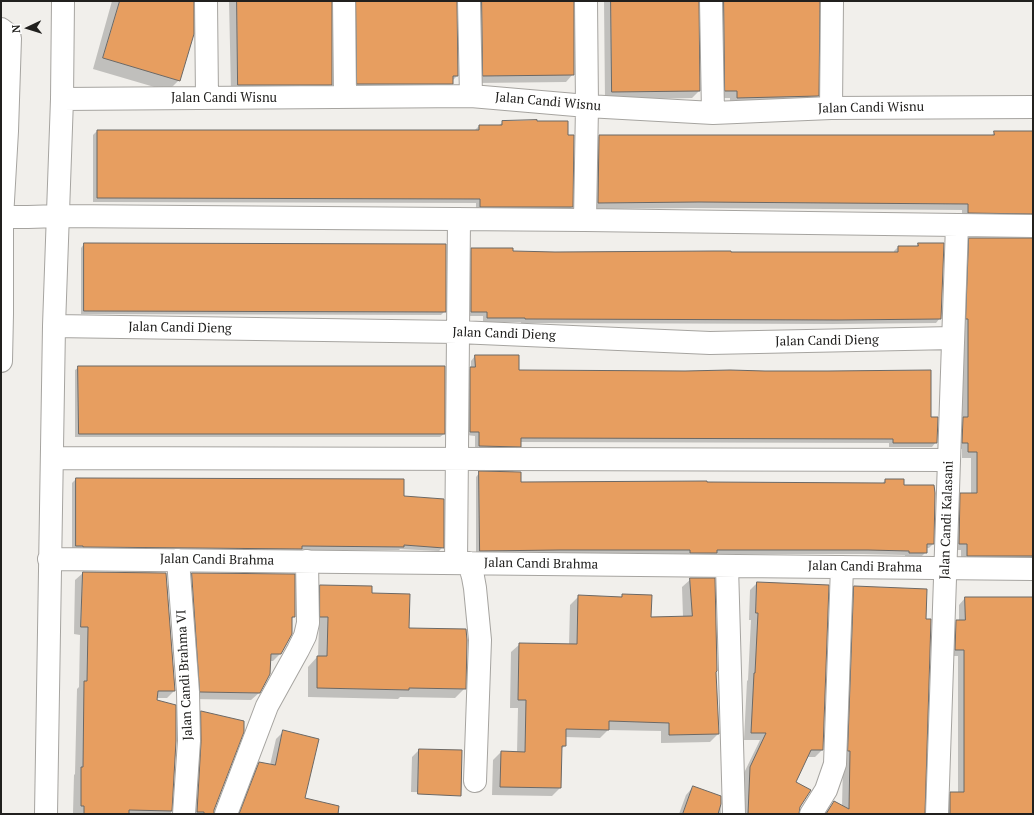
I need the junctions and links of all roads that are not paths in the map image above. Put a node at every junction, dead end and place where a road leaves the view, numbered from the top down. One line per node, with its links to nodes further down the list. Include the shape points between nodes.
1 (63, 1): 12 (street)
2 (206, 1): 11 (street)
3 (344, 1): 10 (street)
4 (469, 1): 9 (street)
5 (586, 1): 13 (street)
6 (711, 1): 16 (street)
7 (832, 1): 15 (street)
8 (1, 29): 17 (street, via 10,38)
9 (472, 96): 10 (street, Jalan Candi Wisnu); 13 (street, Jalan Candi Wisnu)
10 (345, 97): 11 (street, Jalan Candi Wisnu)
11 (207, 98): 12 (street, Jalan Candi Wisnu)
12 (62, 99): 18 (street)
13 (587, 106): 16 (street, Jalan Candi Wisnu); 21 (street)
14 (1033, 107): 15 (street, Jalan Candi Wisnu)
15 (831, 108): 16 (street, Jalan Candi Wisnu)
16 (713, 113)
17 (4, 130): 19 (street)
18 (55, 216): 19 (street); 20 (street); 25 (street)
19 (6, 217): 24 (street)
20 (458, 219): 21 (street); 26 (street)
21 (585, 220): 22 (street)
22 (957, 225): 23 (street); 27 (street, Jalan Candi Kalasani)
23 (1033, 226)
24 (2, 313): 28 (street)
25 (54, 326): 26 (street, Jalan Candi Dieng); 29 (street)
26 (458, 332): 27 (street, Jalan Candi Dieng, via 710,343); 30 (street)
27 (953, 338): 31 (street, Jalan Candi Kalasani)
28 (1, 361)
29 (52, 458): 30 (street); 32 (street)
30 (457, 459): 31 (street); 35 (street)
31 (949, 460): 38 (street, Jalan Candi Kalasani)
32 (49, 559): 33 (street, Jalan Candi Brahma); 41 (street)
33 (178, 560): 34 (street, Jalan Candi Brahma); 42 (street, Jalan Candi Brahma VI, via 188,692 189,741)
34 (307, 561): 35 (street, Jalan Candi Brahma); 43 (street, via 308,623 305,636 267,706)
35 (463, 563): 36 (street, Jalan Candi Brahma); 40 (street, via 473,577 480,640)
36 (727, 566): 37 (street, Jalan Candi Brahma); 44 (street)
37 (842, 567): 38 (street, Jalan Candi Brahma); 45 (street, via 835,764 826,790)
38 (945, 568): 39 (street, Jalan Candi Brahma); 46 (street, Jalan Candi Kalasani)
39 (1033, 568)
40 (475, 781)
41 (46, 814)
42 (184, 814)
43 (226, 814)
44 (734, 814)
45 (811, 814)
46 (937, 814)

